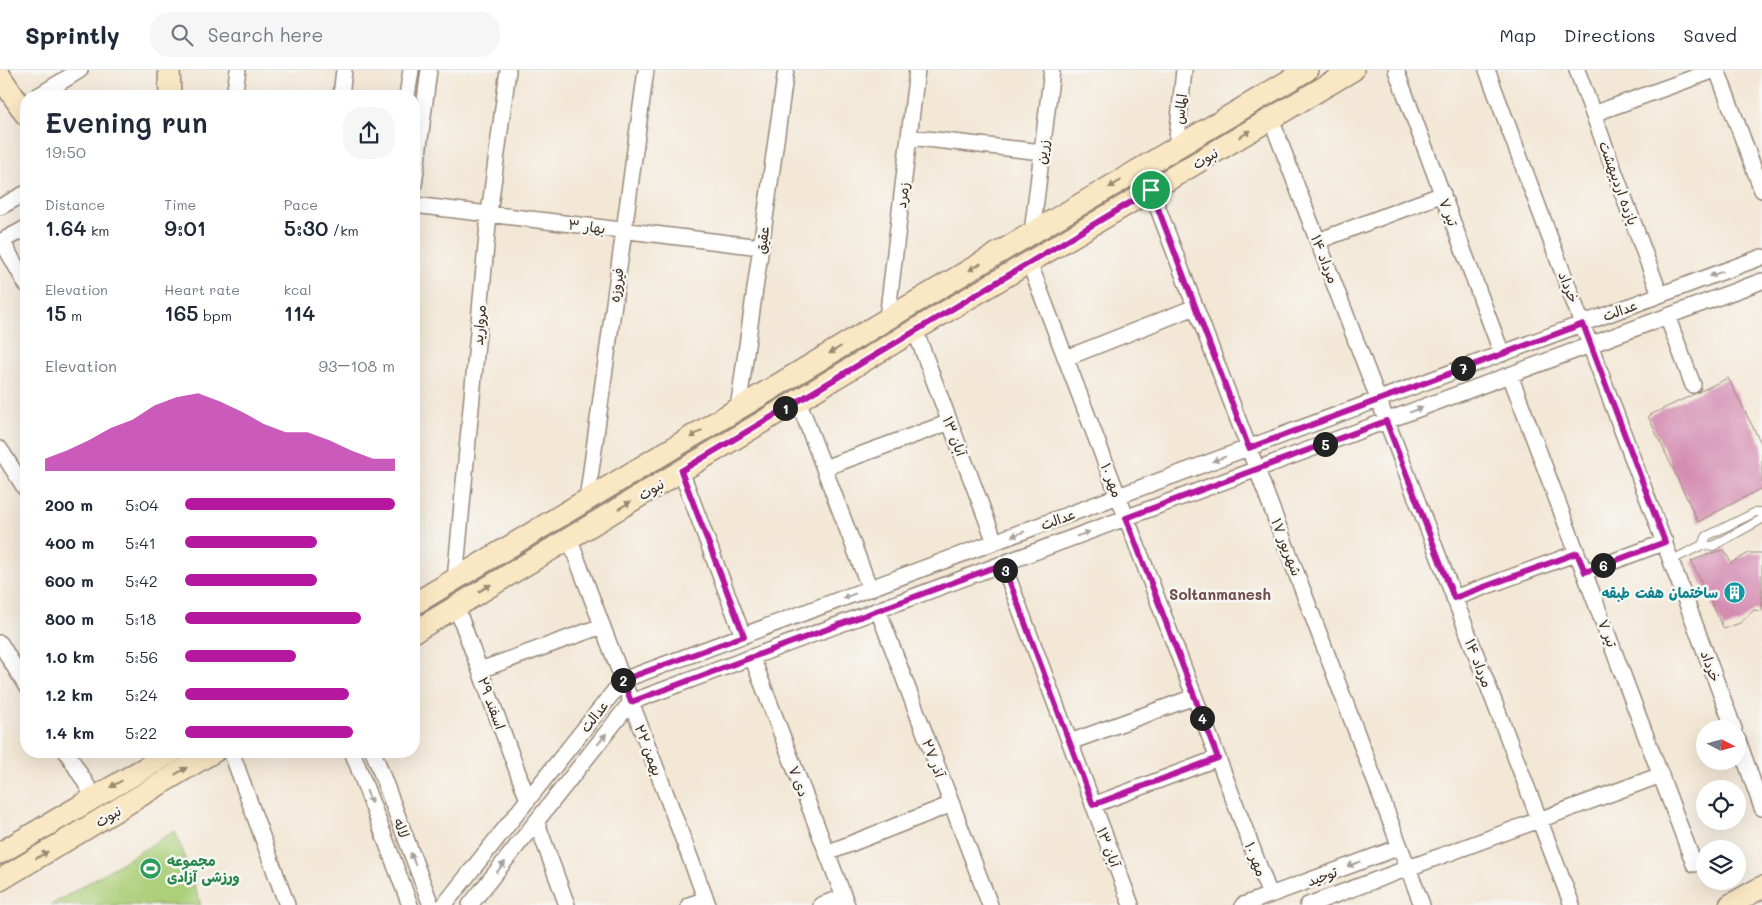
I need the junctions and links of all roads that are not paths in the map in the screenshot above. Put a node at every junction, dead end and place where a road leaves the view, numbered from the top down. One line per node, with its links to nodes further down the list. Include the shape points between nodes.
1 (80, 70): 20 (street)
2 (169, 70): 21 (street)
3 (238, 70): 22 (street)
4 (344, 70): 23 (street)
5 (411, 70): 24 (street)
6 (429, 70): 29 (street)
7 (508, 70): 39 (street, مروارید)
8 (646, 70): 40 (street, فیروزه)
9 (786, 70): 45 (street, عقیق)
10 (917, 70): 28 (street, زمرد)
11 (1052, 70): 31 (street, زرین)
12 (1184, 70): 30 (street, الماس)
13 (1307, 70): 30 (street, نبوت)
14 (1353, 70): 27 (street, نبوت)
15 (1396, 70): 35 (street, ۷ تیر)
16 (1488, 70): 54 (street, خرداد)
17 (1577, 70): 26 (street, یازده اردیبهشت)
18 (1716, 70): 26 (street); 34 (street)
19 (0, 76): 25 (street)
20 (50, 90)
21 (170, 90)
22 (235, 90)
23 (342, 90)
24 (409, 90)
25 (20, 97)
26 (1593, 114): 50 (street, یازده اردیبهشت)
27 (1270, 119): 33 (street, نبوت, one-way to 27); 43 (street, ۱۴ مرداد)
28 (909, 137): 31 (street); 53 (street, زمرد)
29 (420, 139)
30 (1176, 148): 32 (street, نبوت)
31 (1042, 152): 42 (street, زرین)
32 (1141, 168): 33 (street, ۱۷ شهریور); 42 (street, نبوت, one-way to 42)
33 (1151, 190): 47 (street, نبوت); 51 (street, ۱۷ شهریور)
34 (1762, 190)
35 (1442, 194): 43 (street); 57 (street, ۷ تیر)
36 (20, 195): 38 (street)
37 (420, 206): 39 (street, بهار ۳)
38 (0, 207)
39 (489, 214): 40 (street, بهار ۳); 85 (street, مروارید)
40 (624, 230): 45 (street, بهار ۳); 73 (street, فیروزه)
41 (20, 231): 44 (street)
42 (1032, 234): 53 (street, نبوت, one-way to 53)
43 (1318, 241): 62 (street, ۱۴ مرداد)
44 (1, 242): 48 (street)
45 (761, 247): 63 (street, عقیق)
46 (1762, 257): 50 (street, عدالت, one-way to 50)
47 (1029, 262): 55 (street, نبوت); 58 (street, ۱۰ مهر)
48 (20, 274)
49 (1762, 281): 52 (street, عدالت)
50 (1660, 295): 54 (street, عدالت)
51 (1195, 307): 58 (street); 66 (street, ۱۷ شهریور)
52 (1667, 316): 56 (street, عدالت); 60 (street)
53 (887, 319): 63 (street, نبوت, one-way to 63)
54 (1583, 324): 56 (street, خرداد); 57 (street, عدالت)
55 (915, 330): 61 (street, نبوت); 65 (street, ۱۳ آبان)
56 (1591, 345): 59 (street, عدالت); 79 (street, خرداد)
57 (1502, 354): 62 (street, عدالت)
58 (1066, 358): 72 (street, ۱۰ مهر)
59 (1510, 375): 64 (street, عدالت, one-way to 59); 81 (street, ۷ تیر)
60 (1693, 385)
61 (798, 400): 68 (street); 70 (street, نبوت)
62 (1378, 400): 64 (street, ۱۴ مرداد); 66 (street, عدالت)
63 (738, 409): 73 (street, نبوت, one-way to 73)
64 (1386, 421): 69 (street, عدالت); 87 (street, ۱۴ مرداد)
65 (950, 422): 68 (street); 78 (street, ۱۳ آبان)
66 (1249, 448): 69 (street, ۱۷ شهریور); 72 (street, عدالت, one-way to 72)
67 (0, 449): 71 (street)
68 (824, 468): 86 (street)
69 (1257, 469): 75 (street, عدالت); 120 (street, ۱۷ شهریور)
70 (681, 471): 77 (street, نبوت, one-way to 70); 93 (street)
71 (20, 481)
72 (1118, 496): 75 (street, ۱۰ مهر); 78 (street, عدالت, one-way to 78)
73 (587, 500): 85 (street, نبوت)
74 (1762, 512): 80 (lane, via 1707,536)
75 (1126, 518): 83 (street, عدالت, one-way to 75); 99 (street, ۱۰ مهر)
76 (1762, 520): 80 (lane, via 1713,546)
77 (569, 538): 89 (street, نبوت, one-way to 77); 91 (street, ۲۲ بهمن)
78 (995, 542): 86 (street, عدالت)
79 (1665, 542): 82 (street, خرداد); 84 (street)
80 (1702, 545): 82 (lane)
81 (1577, 553): 84 (street, ۷ تیر); 87 (street)
82 (1672, 560): 101 (street, خرداد)
83 (1003, 564): 90 (street, عدالت); 102 (street, ۱۳ آبان)
84 (1585, 572): 111 (street, ۷ تیر)
85 (455, 580): 88 (street, نبوت)
86 (870, 589): 93 (street, عدالت, one-way to 93)
87 (1454, 598): 118 (street, ۱۴ مرداد)
88 (420, 600)
89 (456, 606): 92 (street, نبوت); 96 (street, ۲۹ اسفند)
90 (878, 610): 95 (street, عدالت); 114 (street, ۲۷ آذر)
91 (602, 626): 96 (street); 98 (street, ۲۲ بهمن)
92 (420, 628)
93 (744, 636): 98 (street, عدالت)
94 (0, 643): 97 (street)
95 (752, 657): 100 (street, عدالت); 122 (street, ۷ دی)
96 (480, 670): 113 (street, ۲۹ اسفند)
97 (20, 676)
98 (623, 680): 100 (street, ۲۲ بهمن); 113 (street, عدالت)
99 (1194, 697): 102 (street); 109 (street, ۱۰ مهر)
100 (631, 702): 119 (street, عدالت, one-way to 100); 129 (street, ۲۲ بهمن)
101 (1731, 720)
102 (1070, 742): 115 (street, ۱۳ آبان)
103 (70, 758): 112 (street)
104 (162, 758): 112 (street, نبوت, one-way to 112)
105 (203, 758): 117 (street, نبوت, one-way to 105)
106 (234, 758): 130 (street)
107 (355, 758): 131 (street, لاله, one-way to 131)
108 (376, 758): 132 (street, لاله, one-way to 108)
109 (1218, 758): 115 (street); 127 (street, ۱۰ مهر)
110 (1746, 763): 116 (street)
111 (1661, 775): 118 (street, توحید); 123 (street, ۷ تیر)
112 (94, 797): 117 (street); 121 (street, نبوت)
113 (528, 800): 133 (street, عدالت)
114 (952, 804): 122 (street); 138 (street, ۲۷ آذر)
115 (1093, 805): 139 (street, ۱۳ آبان)
116 (1762, 808)
117 (106, 817): 125 (street, نبوت, one-way to 117)
118 (1539, 819): 124 (street, توحید); 143 (street, ۱۴ مرداد)
119 (537, 823): 134 (street, عدالت, one-way to 119); 135 (street)
120 (1400, 846): 124 (street, ۱۷ شهریور); 127 (street, توحید, one-way to 127)
121 (2, 847)
122 (827, 853): 128 (street, ۷ دی)
123 (1694, 864)
124 (1408, 867): 141 (street, توحید); 142 (street, ۱۷ شهریور)
125 (0, 880)
126 (1762, 887): 144 (street)
127 (1270, 895): 140 (street, توحید)
128 (845, 901): 137 (street)
129 (707, 902): 136 (street)
130 (287, 905)
131 (410, 905)
132 (431, 905)
133 (444, 905)
134 (470, 905)
135 (567, 905)
136 (689, 905)
137 (821, 905)
138 (990, 905)
139 (1131, 905)
140 (1243, 905)
141 (1308, 905)
142 (1422, 905)
143 (1572, 905)
144 (1730, 905)

